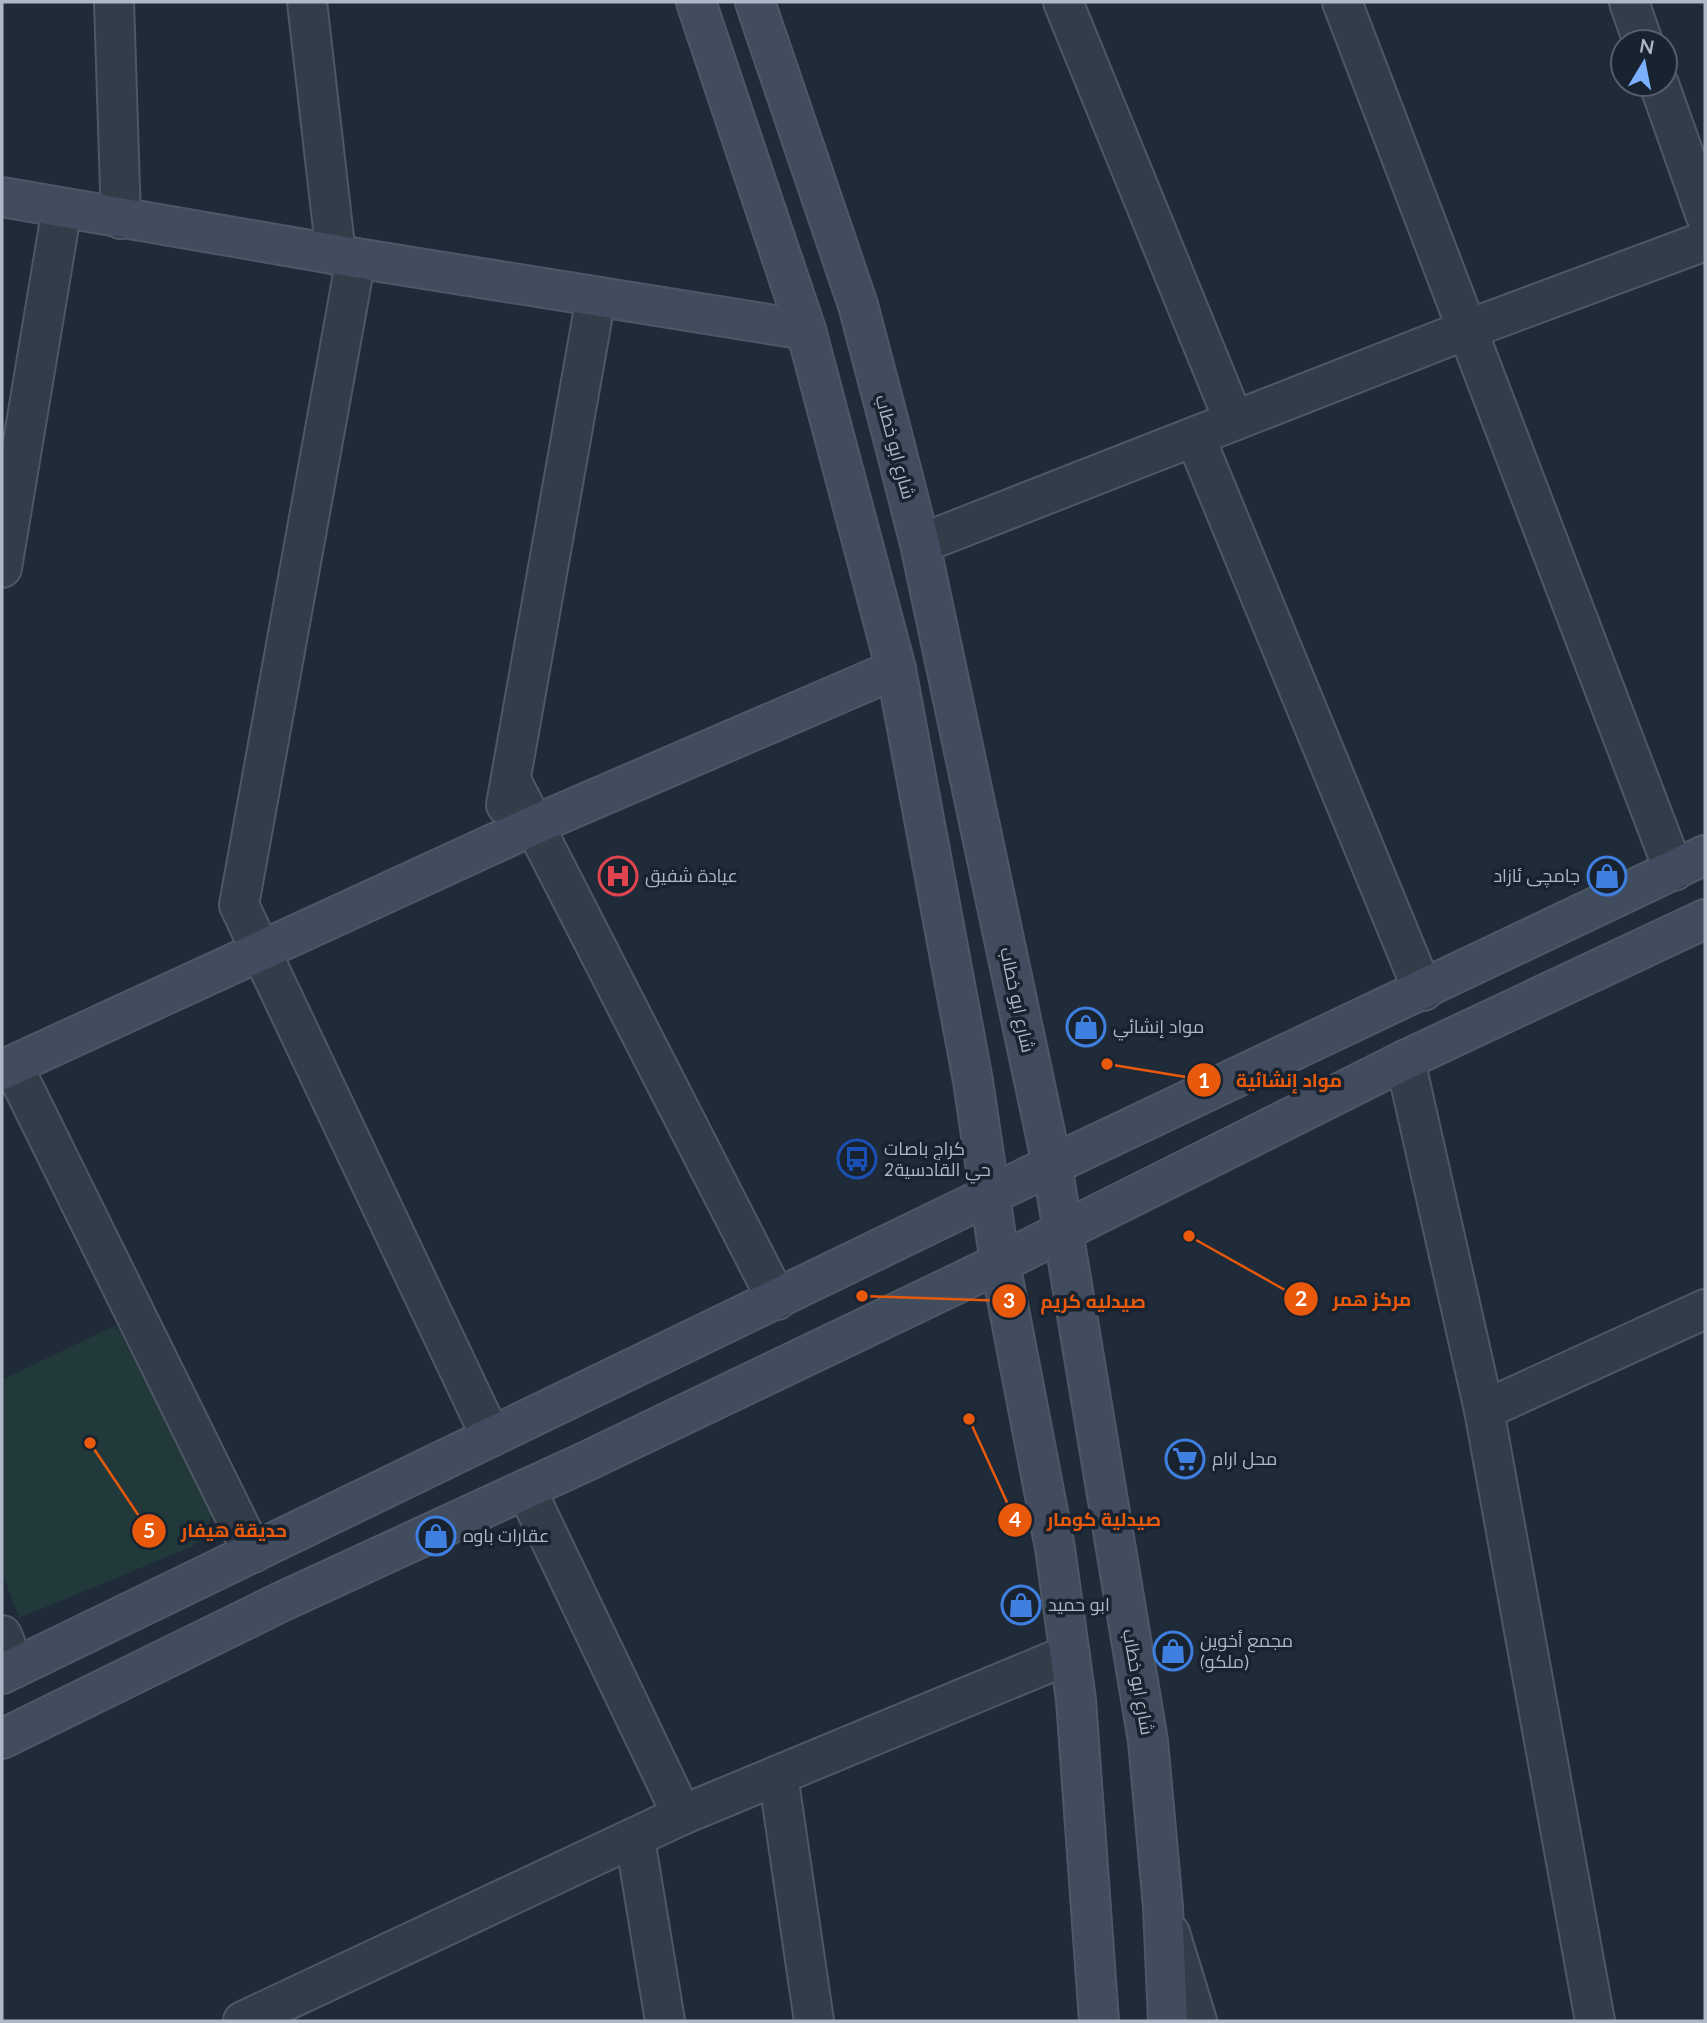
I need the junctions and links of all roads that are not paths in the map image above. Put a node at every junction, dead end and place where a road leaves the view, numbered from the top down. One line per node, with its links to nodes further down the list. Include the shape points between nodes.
1 (114, 2): 13 (street)
2 (307, 2): 15 (street)
3 (696, 2): 17 (street)
4 (755, 2): 22 (street, شارع ابو خطاب, via 858,305)
5 (1063, 2): 19 (street)
6 (1342, 2): 18 (street)
7 (1629, 2): 8 (street)
8 (1638, 28)
9 (1664, 98): 12 (street)
10 (2, 197): 11 (street)
11 (62, 208): 13 (street); 21 (street)
12 (1705, 214)
13 (121, 219): 15 (street)
14 (1705, 241): 18 (street)
15 (346, 257): 16 (street); 28 (street, via 239,905)
16 (596, 297): 17 (street); 25 (street, via 511,780)
17 (806, 330): 24 (street)
18 (1466, 330): 19 (street); 26 (street)
19 (1234, 421): 20 (street)
20 (1195, 437): 22 (street); 29 (street)
21 (9, 487): 23 (street)
22 (920, 544): 32 (street, شارع ابو خطاب)
23 (2, 568)
24 (896, 669): 25 (street); 33 (street)
25 (516, 833): 28 (street); 36 (street)
26 (1689, 863): 29 (street)
27 (1705, 919): 30 (street)
28 (260, 951): 31 (street); 39 (street)
29 (1423, 990): 32 (street)
30 (1405, 1060): 34 (street); 38 (street)
31 (7, 1068): 41 (street)
32 (1052, 1165): 33 (street); 34 (street, شارع ابو خطاب)
33 (992, 1196): 35 (street); 36 (street)
34 (1066, 1229): 35 (street); 48 (street, شارع ابو خطاب, via 1148,1741)
35 (1000, 1264): 40 (street); 42 (street, via 1055,1548)
36 (777, 1300): 39 (street)
37 (1705, 1310): 38 (street)
38 (1484, 1410): 56 (street)
39 (491, 1437): 41 (street)
40 (526, 1489): 44 (street, via 281,1602); 46 (street)
41 (253, 1553): 43 (street)
42 (1070, 1654): 45 (street); 53 (street)
43 (6, 1659)
44 (2, 1739)
45 (778, 1775): 46 (street); 52 (street)
46 (682, 1815): 47 (street)
47 (635, 1839): 49 (street); 51 (street)
48 (1163, 1907): 54 (street, شارع ابو خطاب); 55 (street)
49 (310, 2006): 50 (street)
50 (243, 2021)
51 (665, 2021)
52 (814, 2021)
53 (1098, 2021)
54 (1168, 2021)
55 (1197, 2021)
56 (1595, 2021)

